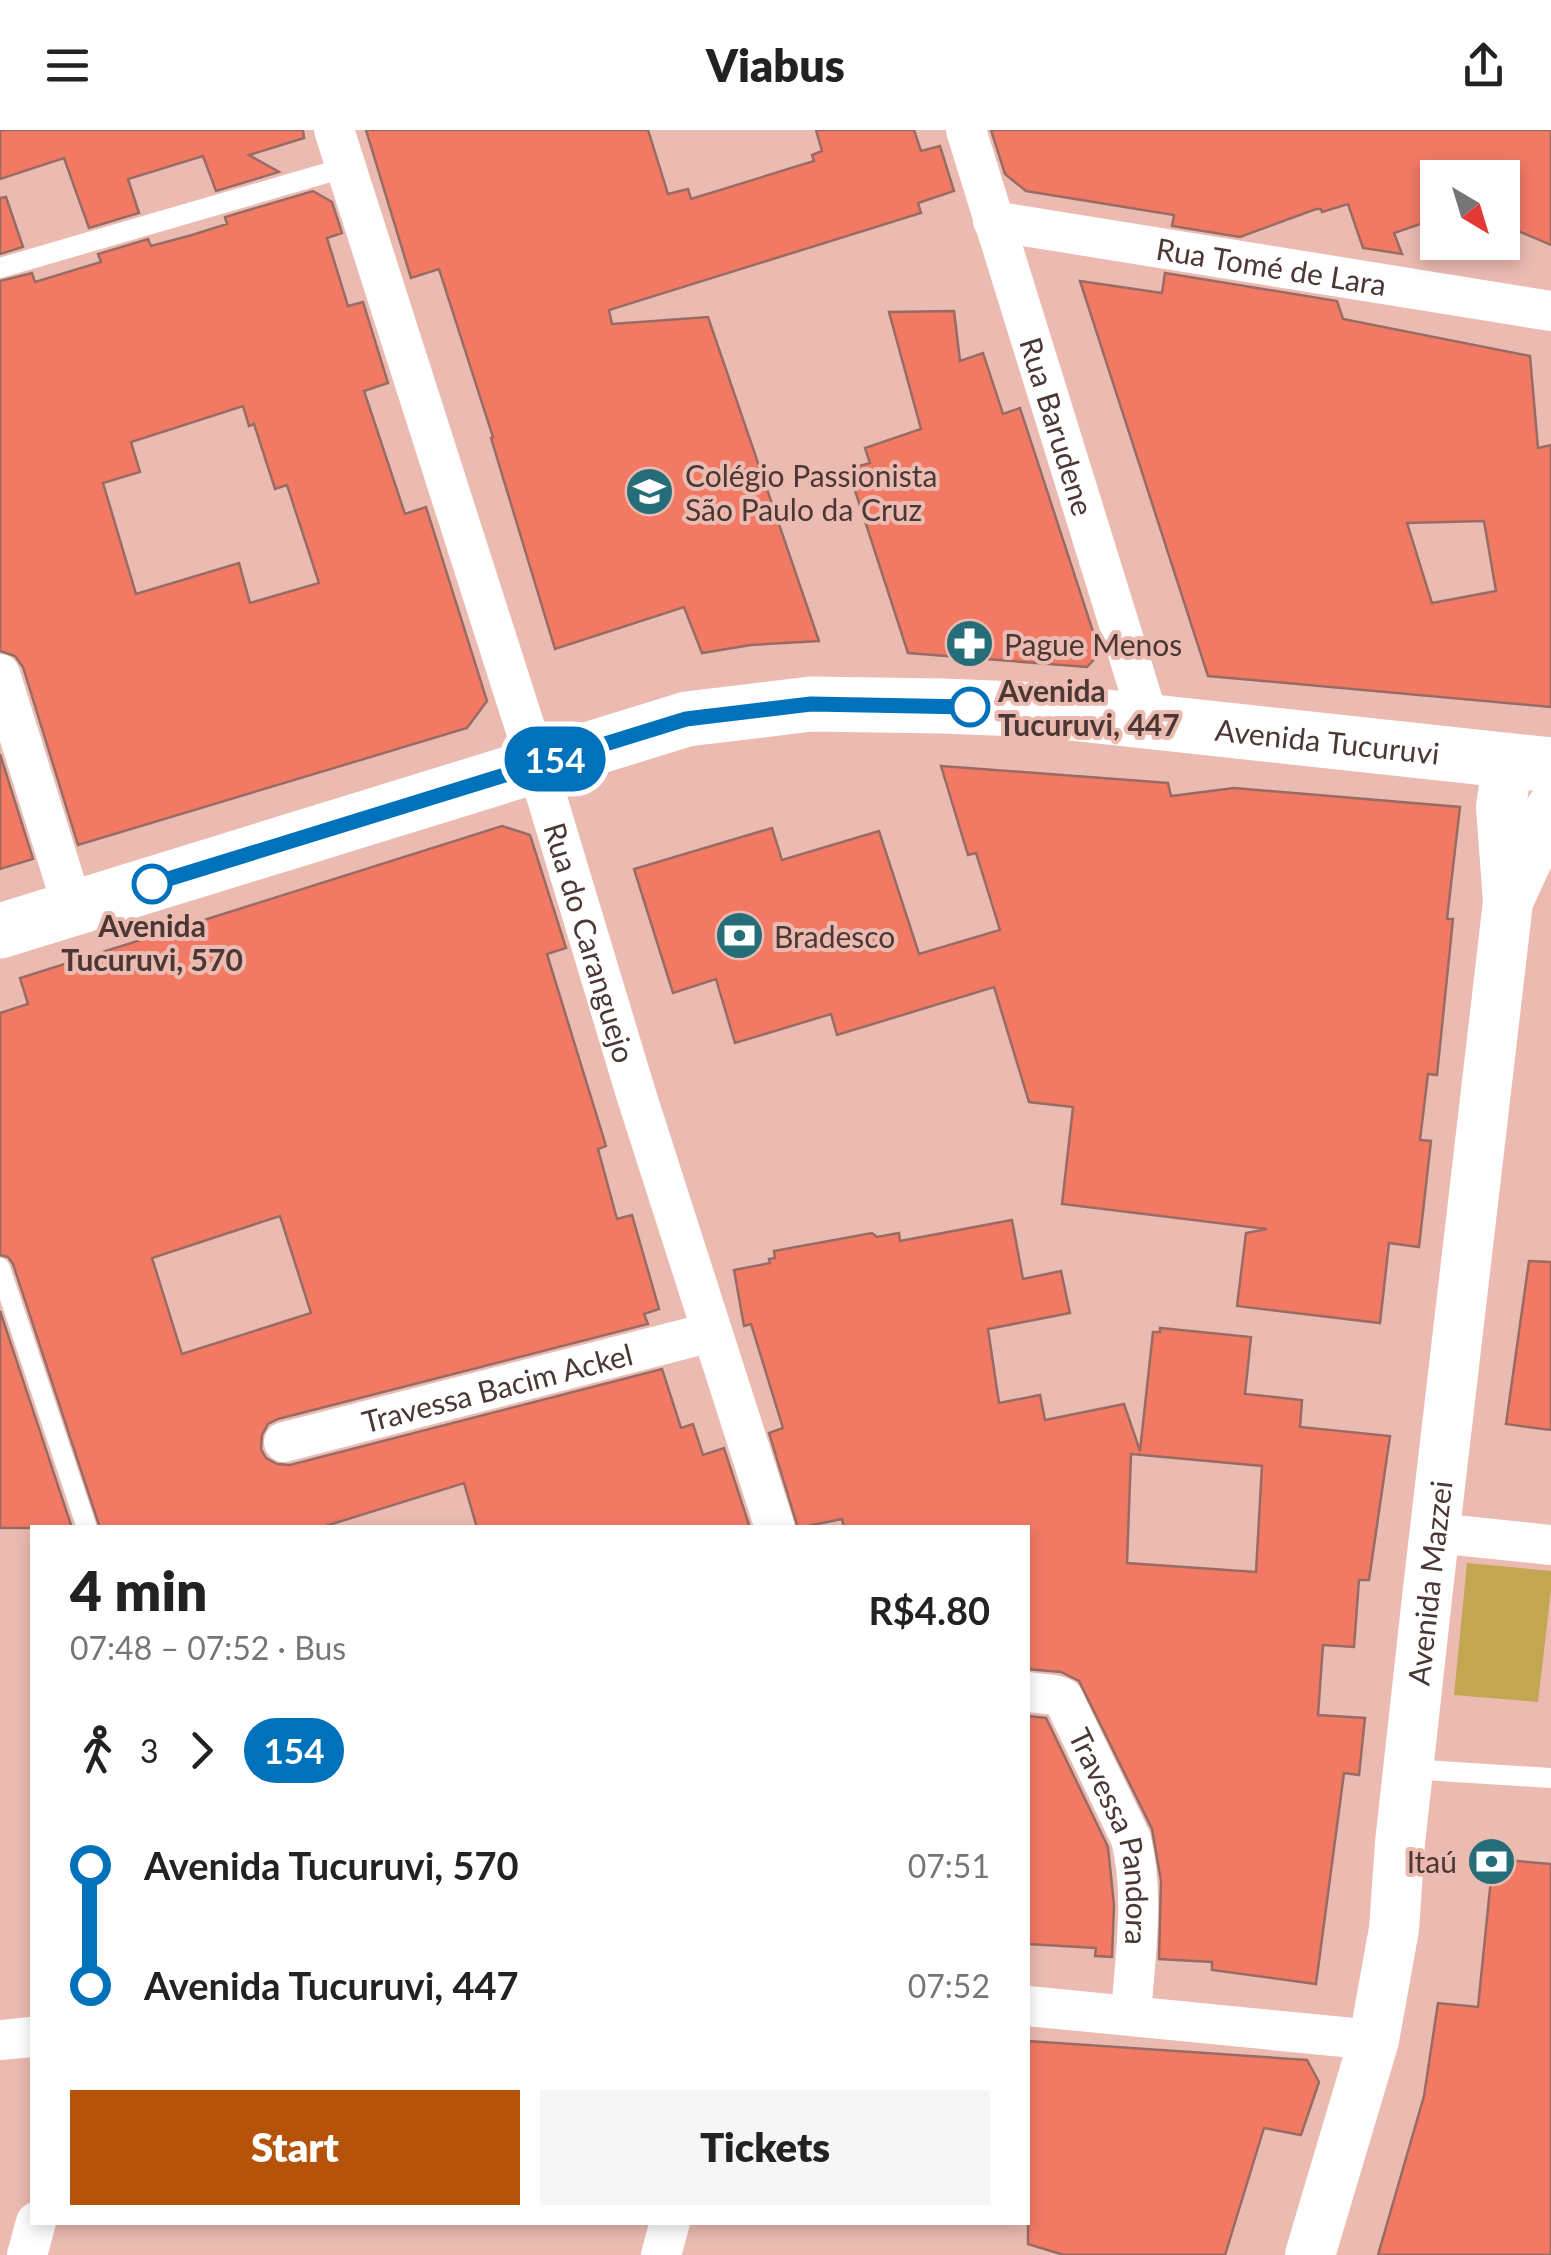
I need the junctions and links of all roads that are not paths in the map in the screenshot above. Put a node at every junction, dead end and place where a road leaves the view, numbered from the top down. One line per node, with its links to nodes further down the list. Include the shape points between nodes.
1 (966, 130): 3 (street, Rua Barudene)
2 (340, 149): 4 (lane); 9 (street, Rua do Caranguejo)
3 (993, 220): 5 (street, Rua Tomé de Lara); 7 (street, Rua Barudene)
4 (0, 268)
5 (1551, 311)
6 (0, 674): 12 (street)
7 (1148, 721): 8 (main road, Avenida Tucuruvi); 9 (main road, Avenida Tucuruvi, via 1043,710 811,704 686,719)
8 (1529, 762): 11 (street, Avenida Mazzei, via 1501,807)
9 (537, 765): 12 (main road, Avenida Tucuruvi); 15 (street, Rua do Caranguejo)
10 (1551, 808): 11 (street, Avenida Mazzei)
11 (1508, 902): 19 (street, Avenida Mazzei)
12 (73, 908): 13 (main road, Avenida Tucuruvi)
13 (0, 931)
14 (0, 1268): 17 (lane)
15 (712, 1332): 16 (street, Travessa Bacim Ackel); 18 (street, Rua do Caranguejo)
16 (284, 1442)
17 (87, 1525)
18 (773, 1525)
19 (1435, 1533): 20 (street); 22 (street, Avenida Mazzei)
20 (1551, 1545)
21 (1030, 1692): 25 (street, Travessa Pandora, via 1063,1698 1131,1839 1138,1894)
22 (1408, 1769): 23 (lane); 28 (street, Avenida Mazzei, via 1394,1928)
23 (1551, 1778)
24 (1030, 2006): 25 (street)
25 (1131, 2016): 28 (street)
26 (30, 2036): 27 (street)
27 (0, 2040)
28 (1374, 2040): 33 (street, Avenida Mazzei)
29 (35, 2225): 31 (street)
30 (669, 2225): 32 (street)
31 (27, 2255)
32 (661, 2255)
33 (1310, 2255)

